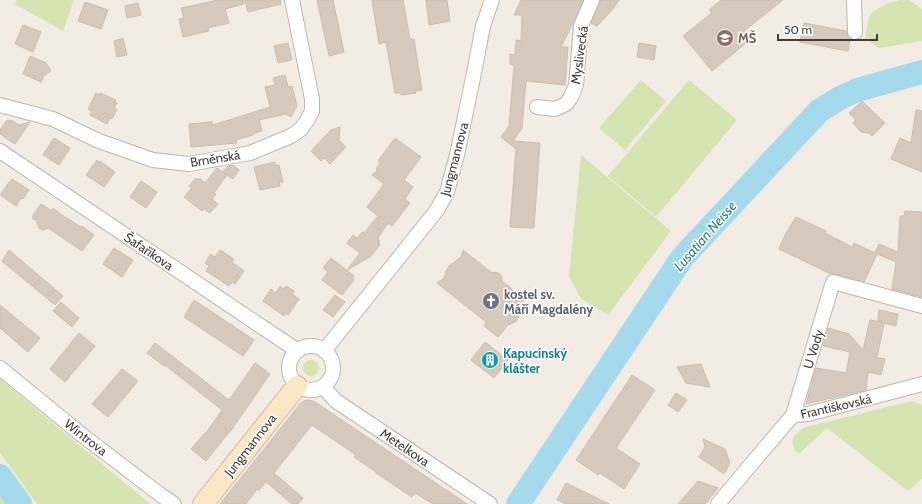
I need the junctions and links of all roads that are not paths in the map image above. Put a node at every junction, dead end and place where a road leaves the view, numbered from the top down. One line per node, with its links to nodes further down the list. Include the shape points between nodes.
1 (292, 0): 6 (street, Brněnská, via 312,98 312,112 301,129 291,136 250,152 189,164 153,160 99,141 53,119)
2 (492, 0): 10 (street, Jungmannova, via 483,26 459,148 447,192 437,210)
3 (592, 0): 7 (street, Myslivecká, via 581,26 576,85 571,97 566,104 555,109)
4 (854, 0): 5 (street)
5 (855, 32)
6 (0, 105)
7 (537, 108)
8 (0, 151): 11 (street, Šafaříkova)
9 (922, 306): 16 (street, U Vody, via 833,282)
10 (324, 351): 11 (street, via 310,347); 15 (street, via 333,369 330,379)
11 (296, 352): 14 (street, via 289,369 291,378)
12 (0, 368): 18 (street, Wintrova, via 82,435)
13 (922, 384): 16 (street, Františkovská)
14 (297, 386): 15 (street, via 310,390); 19 (street, Jungmannova)
15 (323, 387): 17 (street, Metelkova, via 336,401)
16 (793, 416): 20 (street, Františkovská)
17 (480, 502)
18 (174, 504)
19 (203, 504)
20 (718, 504)

